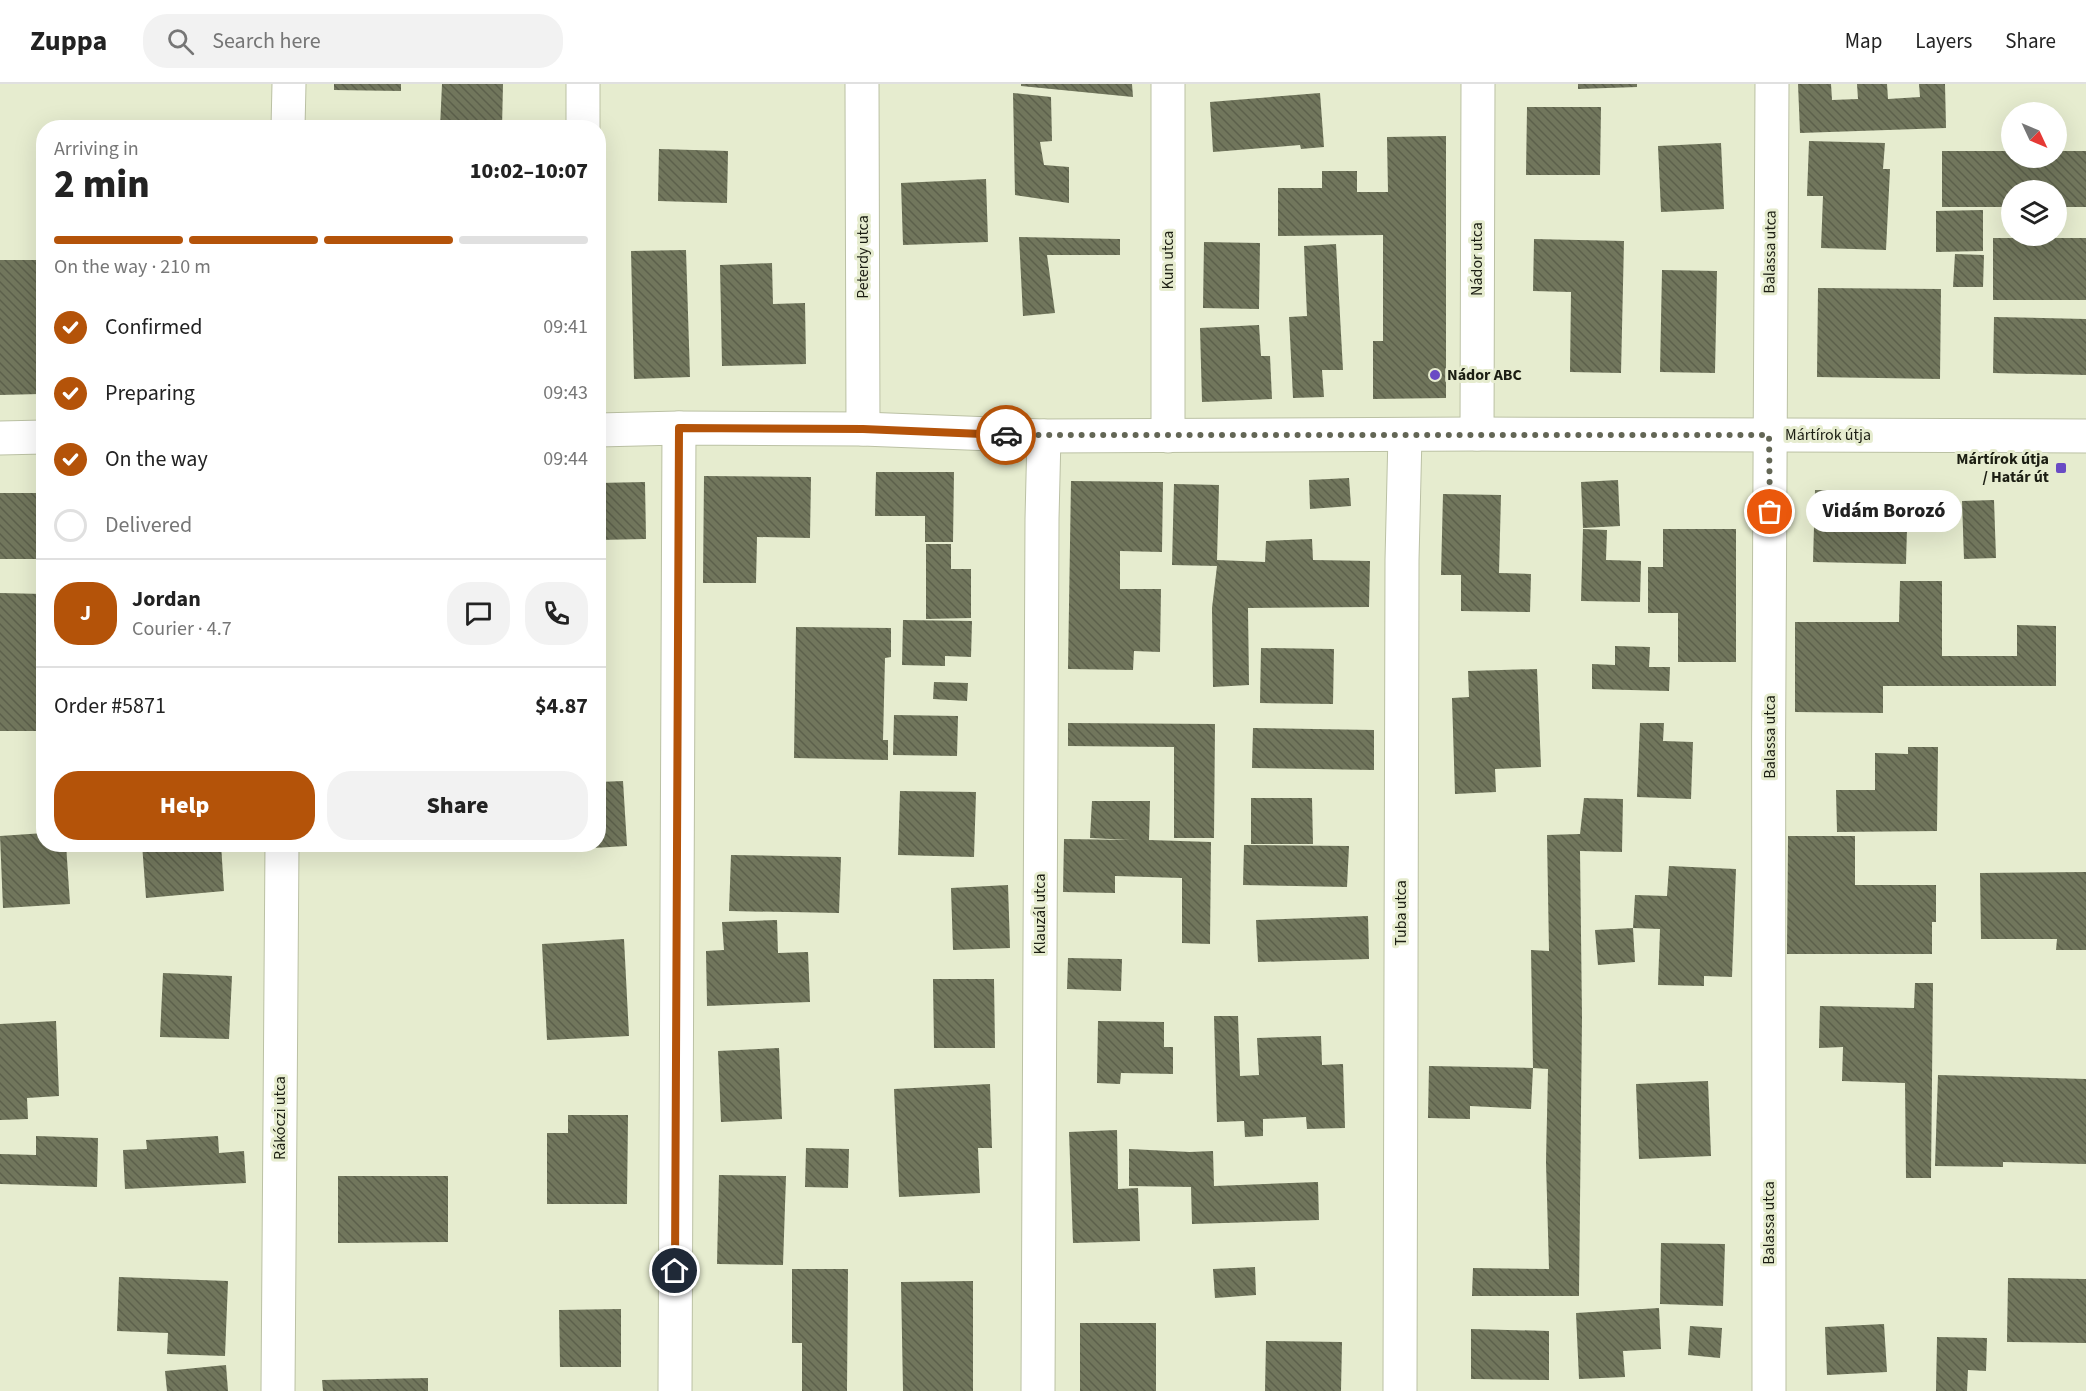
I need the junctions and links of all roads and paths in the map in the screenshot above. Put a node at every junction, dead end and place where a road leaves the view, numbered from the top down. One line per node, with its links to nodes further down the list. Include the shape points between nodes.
1 (289, 84): 7 (street)
2 (583, 84): 8 (street)
3 (862, 84): 10 (street, Peterdy utca)
4 (1168, 84): 16 (street, Kun utca)
5 (1478, 84): 12 (street, Nádor utca)
6 (1772, 84): 14 (street, Balassa utca)
7 (288, 120)
8 (583, 120)
9 (679, 428): 10 (street, Mártírok útja); 11 (street, Mártírok útja); 22 (street)
10 (863, 429): 15 (street, Mártírok útja)
11 (606, 430)
12 (1477, 434): 13 (street, Mártírok útja); 14 (street, Mártírok útja)
13 (1406, 435): 16 (street, Mártírok útja); 24 (street, Tuba utca, via 1402,560)
14 (1769, 435): 17 (street, Mártírok útja); 25 (street, Balassa utca)
15 (1044, 436): 16 (street, Mártírok útja); 23 (street, Klauzál utca)
16 (1168, 436)
17 (2086, 436)
18 (36, 437): 19 (street)
19 (0, 438)
20 (282, 852): 21 (street, Rákóczi utca)
21 (278, 1391)
22 (675, 1391)
23 (1038, 1391)
24 (1400, 1391)
25 (1769, 1391)

